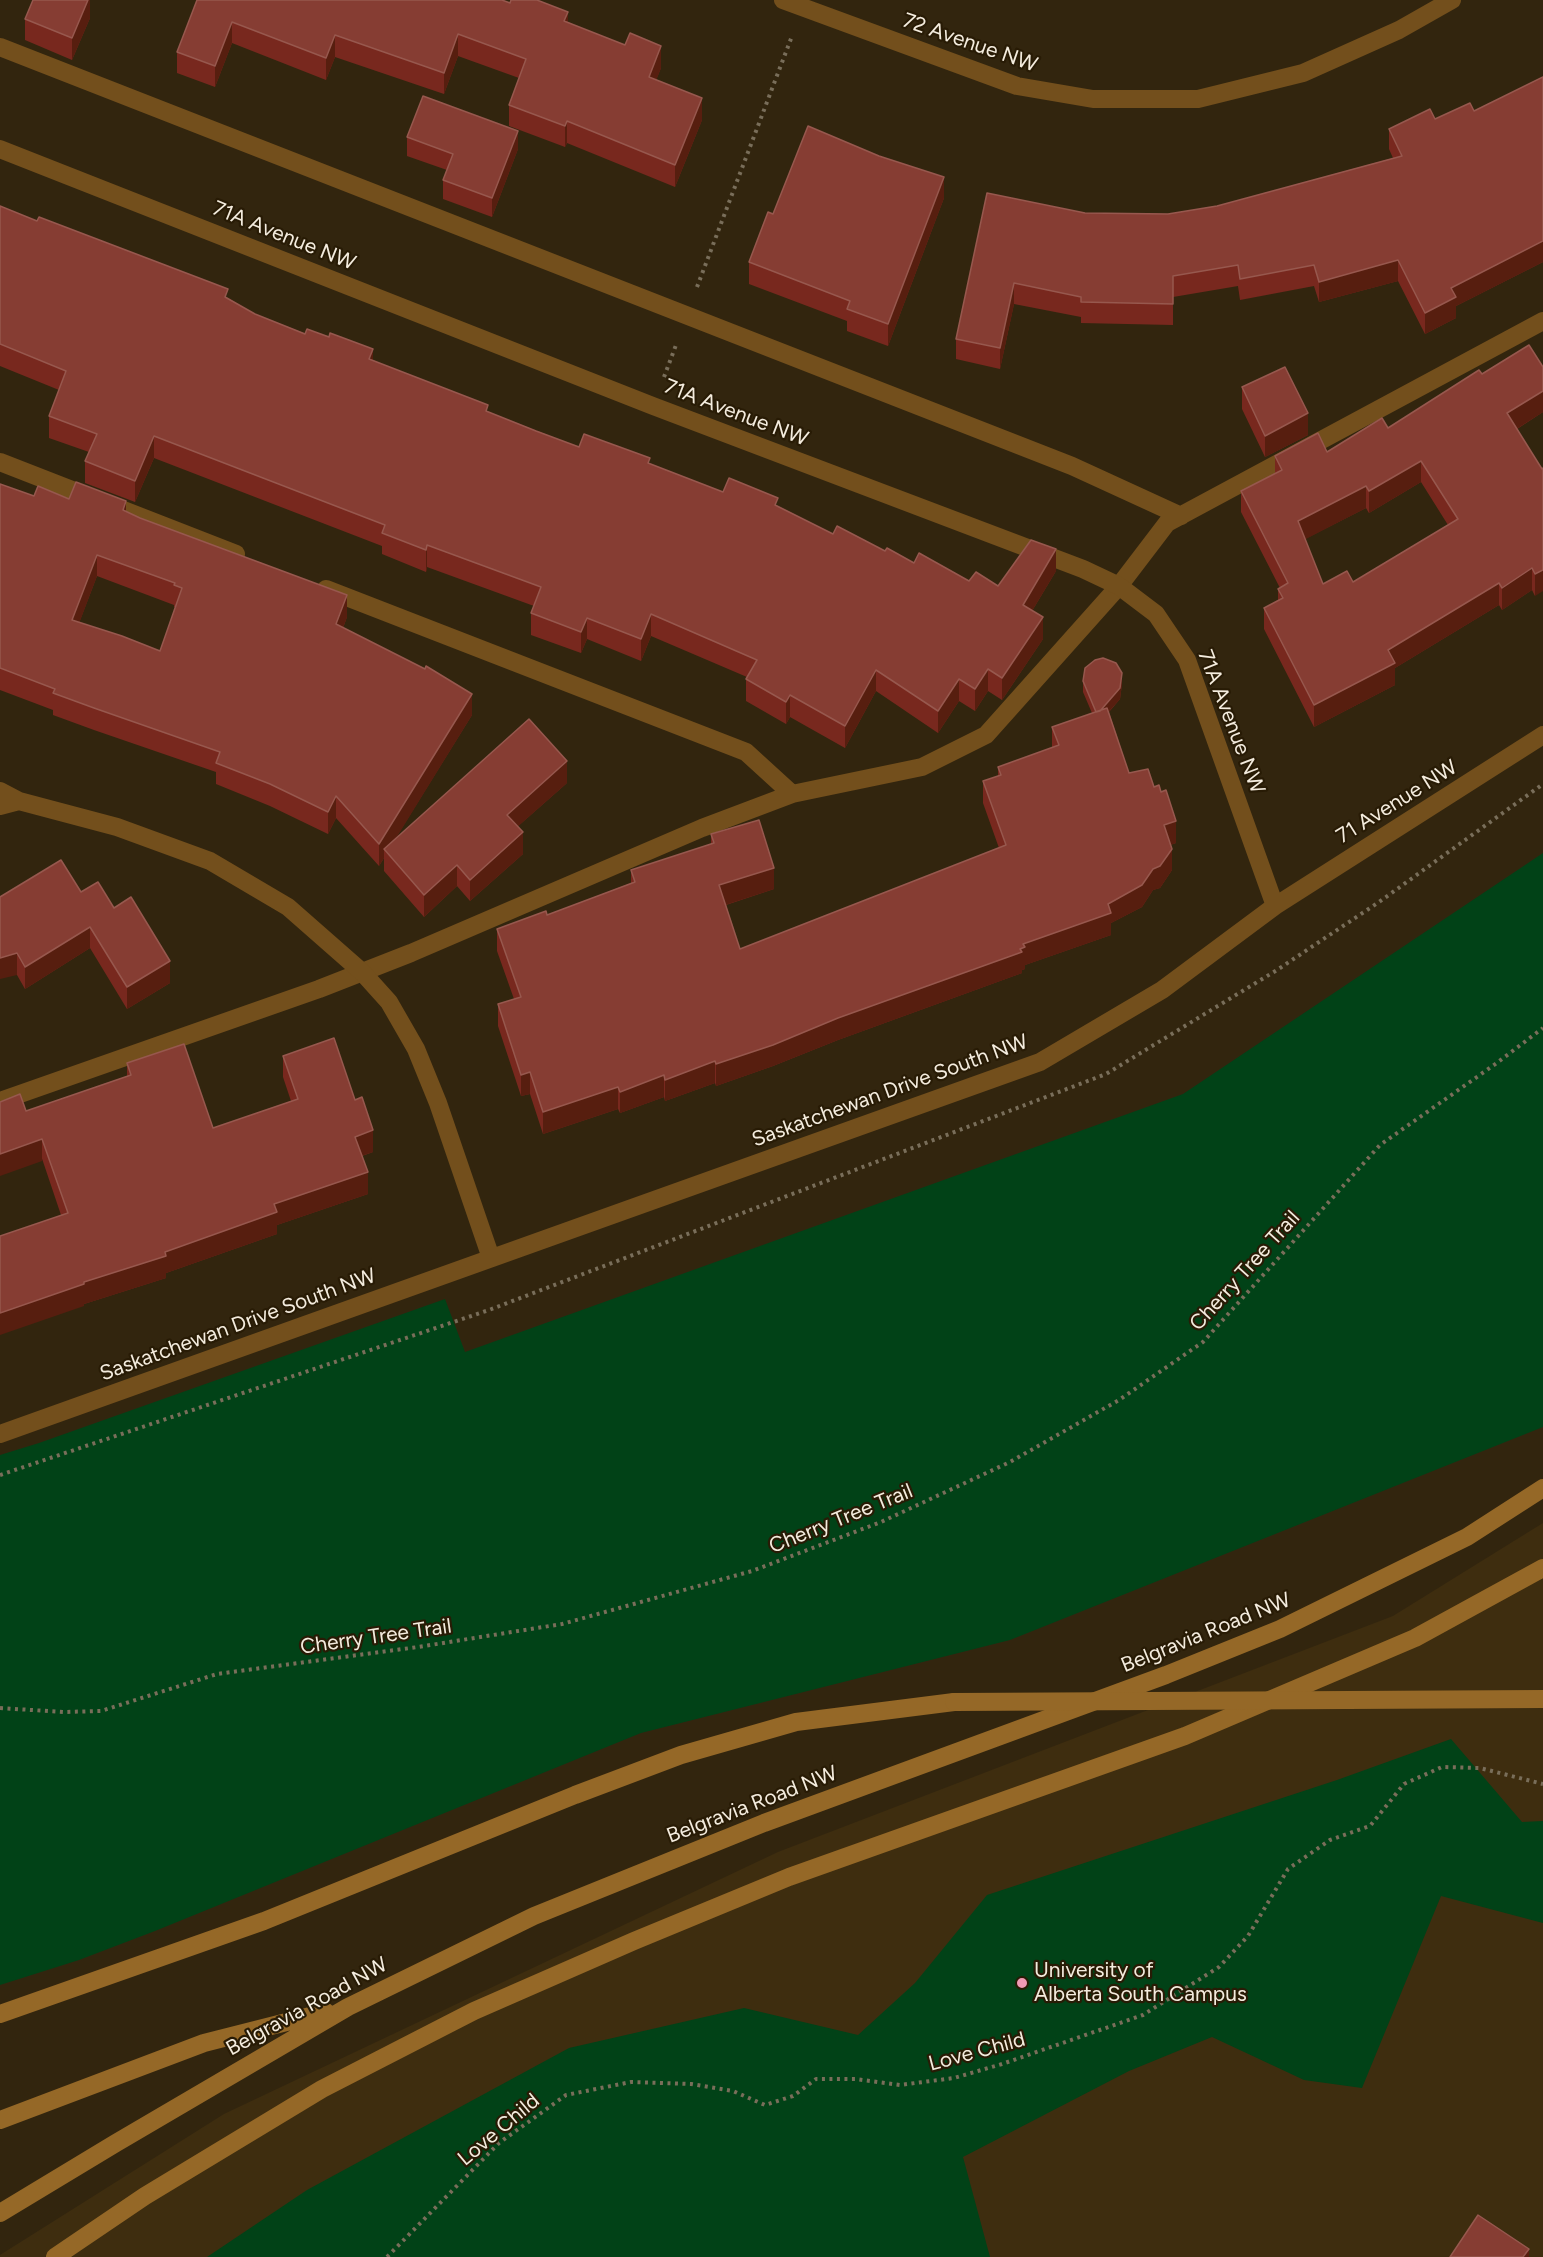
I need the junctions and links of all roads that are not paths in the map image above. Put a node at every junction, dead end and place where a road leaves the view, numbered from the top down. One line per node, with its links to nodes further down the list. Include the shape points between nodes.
1 (783, 0): 2 (street, 72 Avenue NW, via 1017,86 1093,99 1198,99 1303,73 1399,30)
2 (1452, 0)
3 (0, 47): 7 (street, via 1072,466)
4 (0, 149): 10 (street, 71A Avenue NW)
5 (1543, 321): 7 (street)
6 (0, 462): 8 (street)
7 (1181, 516): 10 (street, via 1167,523)
8 (256, 562)
9 (312, 583): 13 (street, via 746,752)
10 (1119, 586): 13 (street, via 986,735 922,767); 16 (street, 71A Avenue NW, via 1156,615 1187,660)
11 (1543, 735): 16 (street, 71 Avenue NW)
12 (0, 791): 14 (street)
13 (792, 794): 17 (street, via 702,828)
14 (18, 801): 15 (street); 17 (street, via 117,826 210,861 288,907)
15 (0, 806)
16 (1275, 906): 19 (street, Saskatchewan Drive South NW, via 1162,990 1040,1062)
17 (362, 972): 18 (street); 19 (street, via 389,1002 416,1048)
18 (0, 1101)
19 (491, 1258): 20 (street, Saskatchewan Drive South NW)
20 (0, 1434)
21 (1543, 1488): 24 (main road, Belgravia Road NW, via 1467,1537 1280,1629 764,1823 534,1916)
22 (1543, 1568): 28 (main road, via 1415,1638 1185,1736 789,1877 474,2011 322,2089 145,2196)
23 (1543, 1699): 25 (main road, bridge, via 954,1702 796,1722 681,1755 264,1921)
24 (348, 2007): 26 (main road, via 204,2043); 27 (main road, Belgravia Road NW)
25 (4, 2013)
26 (0, 2120)
27 (0, 2213)
28 (55, 2257)

